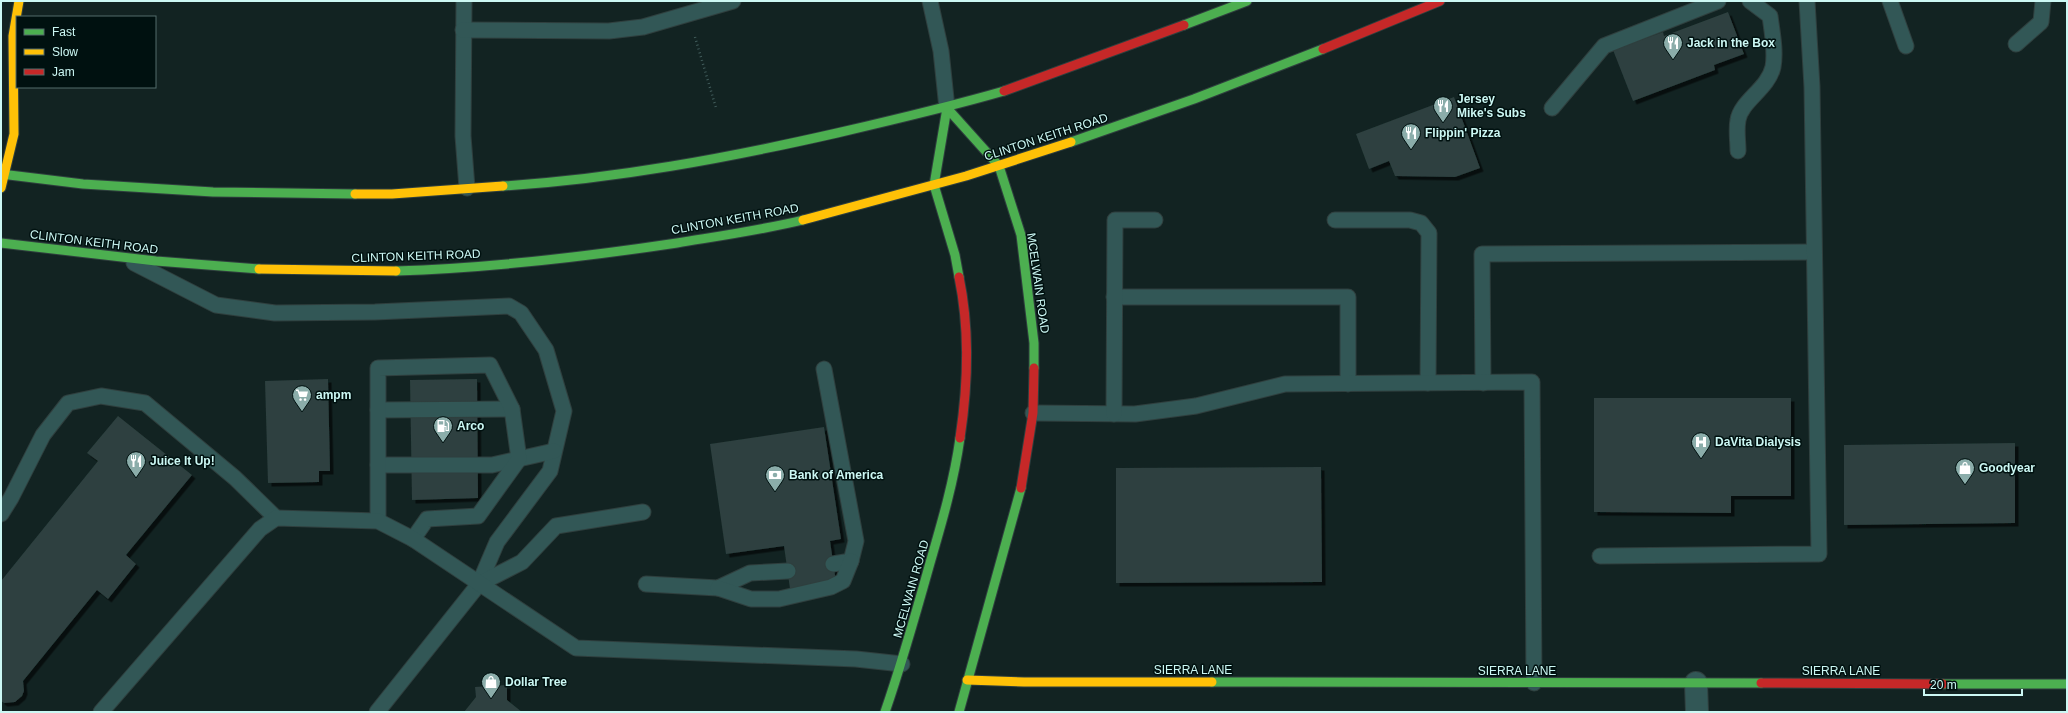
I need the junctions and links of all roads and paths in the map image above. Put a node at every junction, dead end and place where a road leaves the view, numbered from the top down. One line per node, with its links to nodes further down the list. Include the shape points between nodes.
1 (19, 1): 13 (main road)
2 (464, 1): 15 (lane)
3 (733, 1): 12 (lane)
4 (930, 1): 19 (lane, via 941,51)
5 (1247, 1): 19 (main road, via 1016,87)
6 (1440, 1): 22 (main road, CLINTON KEITH ROAD, via 1347,40 1230,84)
7 (1718, 1): 20 (lane, via 1604,46)
8 (1750, 1): 21 (lane, via 1770,16 1774,45 1773,68 1765,86 1749,101 1738,119)
9 (1807, 1): 30 (lane, via 1812,87)
10 (1890, 1): 17 (lane)
11 (2043, 1): 16 (lane, via 2041,22)
12 (688, 15): 15 (lane, via 643,27 608,31); 18 (path)
13 (16, 16)
14 (16, 18): 23 (main road, via 13,36 14,134)
15 (463, 30): 26 (lane, via 462,136)
16 (2016, 44)
17 (1906, 46)
18 (716, 108)
19 (947, 108): 22 (main road, MCELWAIN ROAD); 24 (main road, MCELWAIN ROAD); 26 (main road, via 776,147 690,163 536,184)
20 (1552, 108)
21 (1738, 151)
22 (999, 166): 24 (main road, CLINTON KEITH ROAD); 39 (main road, MCELWAIN ROAD, via 1021,234 1034,344)
23 (2, 174): 25 (main road); 26 (main road, via 83,184 213,192 392,194)
24 (934, 185): 31 (main road, CLINTON KEITH ROAD, via 834,212 727,234 604,254 488,265 418,270 312,271 194,265); 56 (main road, MCELWAIN ROAD, via 956,255 964,300 967,346 964,412 957,462)
25 (1, 188)
26 (467, 188)
27 (1155, 220): 32 (lane, via 1115,220)
28 (1335, 220): 35 (lane, via 1410,220 1421,223 1429,233)
29 (1, 243): 31 (main road, CLINTON KEITH ROAD)
30 (1814, 252): 34 (lane, via 1482,254); 49 (lane, via 1819,554)
31 (126, 258): 41 (lane, via 216,305 275,313 509,306 522,313 546,350 564,411)
32 (1114, 297): 36 (lane, via 1348,297); 40 (lane)
33 (824, 370): 50 (lane, via 856,541)
34 (1483, 382): 35 (lane); 58 (lane, via 1532,382)
35 (1428, 383): 36 (lane)
36 (1348, 384): 40 (lane, via 1285,384 1196,406 1135,414)
37 (512, 409): 38 (lane); 38 (lane, via 490,365 378,368); 42 (lane)
38 (378, 410): 43 (lane)
39 (1033, 413): 40 (lane); 57 (main road, MCELWAIN ROAD, via 1024,478)
40 (1114, 414)
41 (554, 451): 42 (lane); 53 (lane, via 550,471 497,542)
42 (519, 459): 43 (lane, via 492,465); 48 (lane, via 478,516 427,519)
43 (378, 465): 47 (lane)
44 (643, 512): 53 (lane, via 556,526 522,562)
45 (1, 514): 46 (lane, via 43,434 68,403 102,396 145,403 235,478)
46 (276, 518): 47 (lane); 61 (lane, via 260,529)
47 (378, 521): 48 (lane)
48 (413, 539): 53 (lane)
49 (1600, 556)
50 (851, 561): 51 (lane); 55 (lane, via 843,581 831,587 779,599 751,599)
51 (834, 564)
52 (788, 571): 55 (lane, via 750,573)
53 (479, 584): 56 (lane, via 576,648 856,659); 62 (lane)
54 (646, 584): 55 (lane)
55 (718, 588)
56 (902, 664): 63 (main road, MCELWAIN ROAD)
57 (967, 680): 58 (main road, SIERRA LANE); 64 (main road, MCELWAIN ROAD)
58 (1534, 683): 59 (main road, SIERRA LANE)
59 (1696, 683): 60 (main road, SIERRA LANE); 65 (street)
60 (2067, 684)
61 (101, 712)
62 (377, 712)
63 (885, 712)
64 (959, 712)
65 (1697, 712)

